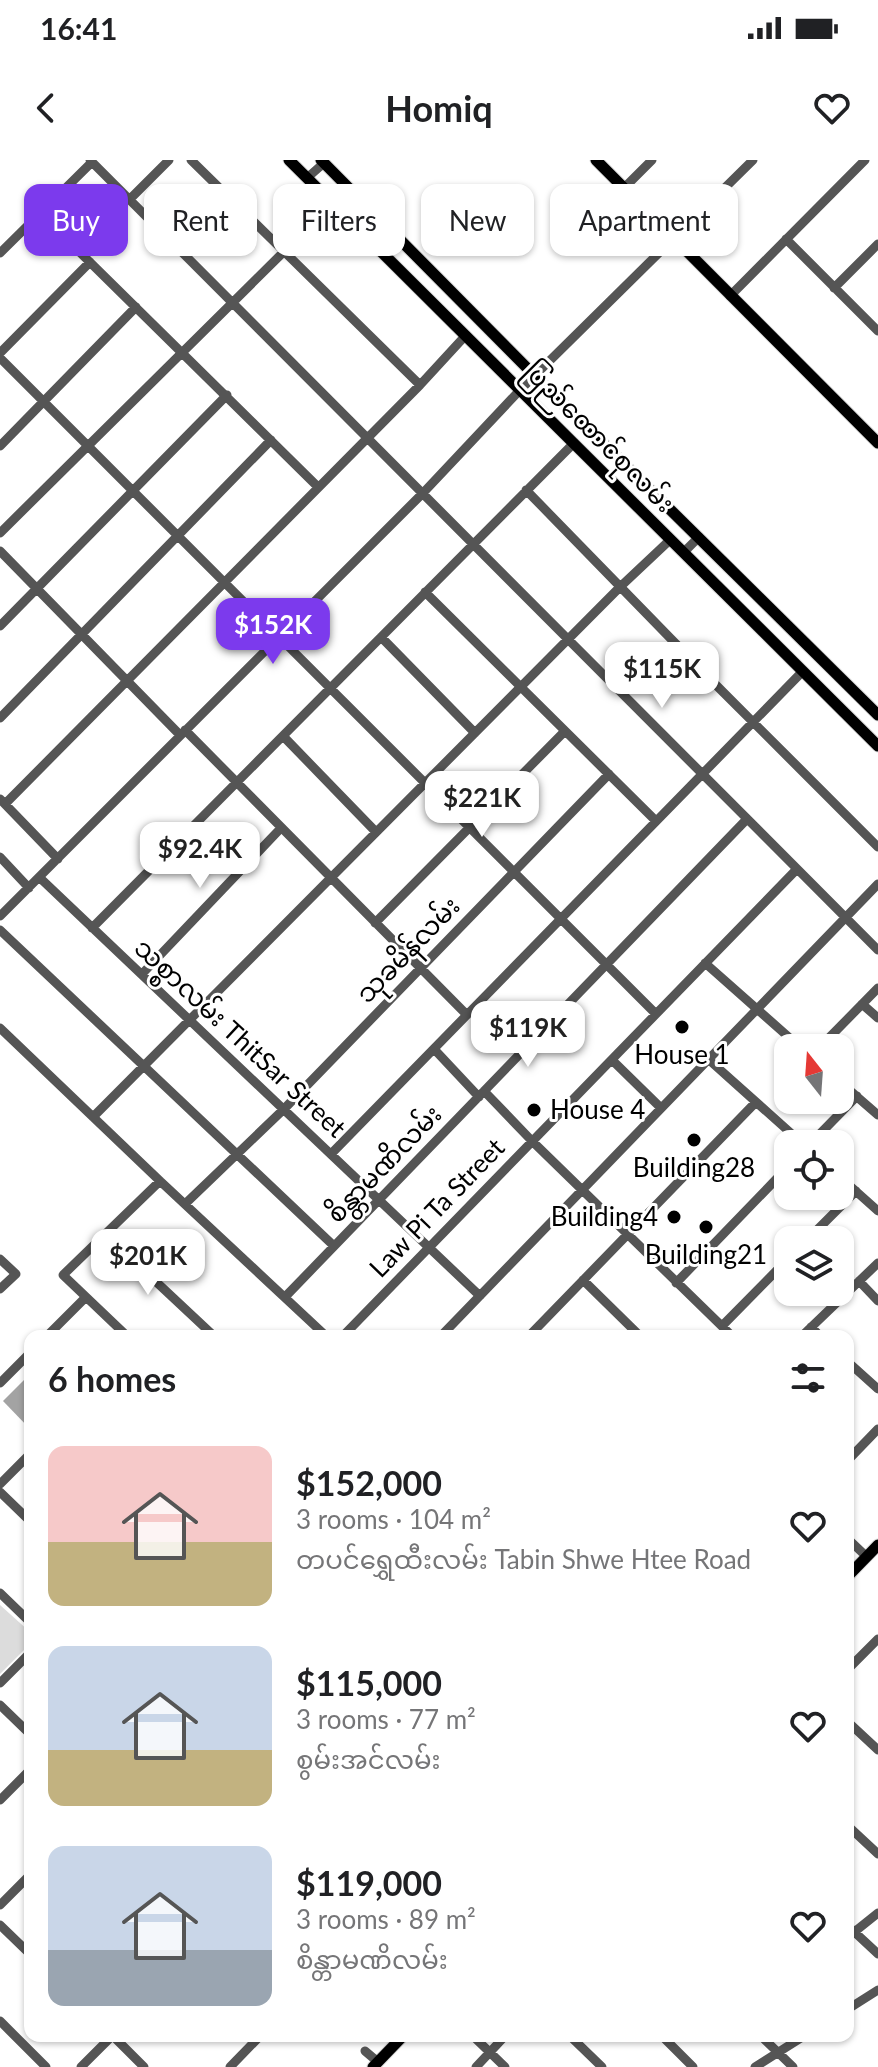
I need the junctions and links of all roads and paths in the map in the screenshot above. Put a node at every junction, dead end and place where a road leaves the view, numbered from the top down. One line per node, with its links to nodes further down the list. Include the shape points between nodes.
1 (169, 160): 16 (street)
2 (191, 160): 19 (street)
3 (289, 160): 10 (main road, ပြည်ထောင်စုလမ်း)
4 (596, 160): 13 (main road)
5 (652, 160): 14 (street)
6 (753, 160): 15 (street)
7 (865, 160): 18 (street)
8 (91, 161): 11 (street); 16 (street)
9 (322, 161): 10 (street); 37 (main road, ပြည်ထောင်စုလမ်း)
10 (307, 178): 12 (main road, ပြည်ထောင်စုလမ်း)
11 (68, 184)
12 (313, 184)
13 (620, 184)
14 (628, 184)
15 (729, 184)
16 (130, 199): 31 (street)
17 (24, 229): 21 (street)
18 (786, 239): 29 (street); 30 (street)
19 (273, 241)
20 (878, 244): 29 (street)
21 (0, 253)
22 (84, 256): 28 (street)
23 (282, 256): 31 (street)
24 (288, 256): 38 (street)
25 (386, 256): 34 (main road, ပြည်ထောင်စုလမ်း)
26 (657, 256): 37 (street)
27 (691, 256): 30 (main road)
28 (90, 262): 32 (street); 36 (street)
29 (834, 288): 33 (street)
30 (730, 296): 44 (main road)
31 (234, 303): 35 (street); 42 (street)
32 (136, 307): 35 (street); 41 (street)
33 (878, 331)
34 (466, 335): 38 (street); 39 (main road, ပြည်ထောင်စုလမ်း)
35 (183, 353): 40 (street); 47 (street)
36 (0, 355): 41 (street)
37 (535, 376): 39 (street); 54 (main road, ပြည်ထောင်စုလမ်း)
38 (420, 385): 42 (street)
39 (520, 390): 45 (main road, ပြည်ထောင်စုလမ်း); 51 (street)
40 (227, 395): 43 (street); 50 (street)
41 (44, 402): 46 (street); 47 (street)
42 (367, 437): 48 (street); 51 (street)
43 (271, 440): 48 (street); 53 (street)
44 (878, 442)
45 (574, 443): 49 (street); 55 (main road, ပြည်ထောင်စုလမ်း)
46 (0, 446)
47 (88, 447): 50 (street); 52 (street)
48 (318, 487): 59 (street)
49 (526, 490): 56 (street); 60 (street)
50 (133, 491): 53 (street); 61 (street)
51 (423, 493): 56 (street); 65 (street)
52 (0, 533)
53 (178, 535): 59 (street); 64 (street)
54 (699, 537): 58 (street); 72 (main road, ပြည်ထောင်စုလမ်း)
55 (671, 539): 58 (main road, ပြည်ထောင်စုလမ်း); 60 (street)
56 (474, 544): 62 (street); 67 (street)
57 (0, 551): 61 (street)
58 (684, 552): 68 (main road, ပြည်ထောင်စုလမ်း)
59 (224, 582): 65 (street); 69 (street)
60 (620, 587): 67 (street); 74 (street)
61 (38, 589): 63 (street); 64 (street)
62 (425, 592): 66 (street); 70 (street)
63 (0, 626)
64 (82, 633): 69 (street); 73 (street)
65 (279, 637): 71 (street); 76 (street)
66 (381, 637): 71 (street); 77 (street)
67 (568, 639): 70 (street); 81 (street)
68 (803, 671): 74 (street); 79 (main road, ပြည်ထောင်စုလမ်း)
69 (128, 679): 76 (street); 84 (street)
70 (520, 687): 75 (street); 77 (street)
71 (330, 688): 78 (street); 83 (street)
72 (878, 715)
73 (0, 718)
74 (753, 722): 81 (street); 90 (street)
75 (565, 731): 80 (street); 88 (street)
76 (183, 732): 82 (street); 92 (street)
77 (475, 733): 83 (street)
78 (283, 736): 82 (street); 89 (street)
79 (878, 746)
80 (609, 774): 86 (street); 94 (street, သုခမိန်လမ်း)
81 (703, 774): 85 (street); 86 (street)
82 (237, 782): 87 (street); 103 (street)
83 (425, 783): 88 (street); 89 (street)
84 (2, 801): 92 (street)
85 (747, 819): 93 (street); 107 (street, စိန္တာမဏိလမ်း)
86 (656, 821): 101 (street)
87 (281, 828): 96 (street); 109 (street)
88 (470, 828): 94 (street); 102 (street)
89 (376, 832): 96 (street)
90 (878, 847)
91 (0, 857): 98 (street)
92 (58, 859): 95 (street)
93 (797, 869): 100 (street); 106 (street, Law Pi Ta Street)
94 (514, 872): 101 (street); 108 (street, သုခမိန်လမ်း)
95 (39, 877): 98 (street); 103 (street, သစ္စာလမ်း ThitSar Street)
96 (330, 878): 102 (street); 116 (street)
97 (878, 884): 100 (street)
98 (29, 888): 99 (street)
99 (0, 916)
100 (846, 918): 105 (street); 112 (street)
101 (561, 919): 107 (street); 114 (street)
102 (375, 923): 108 (street)
103 (92, 928): 109 (street, သစ္စာလမ်း ThitSar Street)
104 (0, 930): 123 (street)
105 (878, 950)
106 (705, 963): 112 (street); 113 (street, Law Pi Ta Street)
107 (606, 965): 113 (street); 124 (street, စိန္တာမဏိလမ်း)
108 (421, 970): 114 (street); 129 (street, သုခမိန်လမ်း)
109 (142, 974): 116 (street, သစ္စာလမ်း ThitSar Street)
110 (878, 988): 111 (street)
111 (862, 1004): 115 (street); 119 (street)
112 (757, 1009): 118 (street); 121 (street)
113 (656, 1014): 122 (street, Law Pi Ta Street)
114 (467, 1015): 120 (street)
115 (878, 1018)
116 (189, 1020): 123 (street); 129 (street, သစ္စာလမ်း ThitSar Street)
117 (0, 1028): 131 (street)
118 (785, 1034)
119 (833, 1034)
120 (434, 1049): 124 (street); 135 (street)
121 (708, 1059): 127 (street); 128 (street)
122 (612, 1060): 128 (street); 134 (street, Law Pi Ta Street)
123 (143, 1066): 131 (street); 136 (street)
124 (481, 1094): 134 (street); 141 (street, စိန္တာမဏိလမ်း)
125 (854, 1094): 126 (street)
126 (857, 1096): 130 (street); 133 (street)
127 (756, 1102): 132 (street); 146 (street)
128 (661, 1108): 139 (street)
129 (284, 1109): 135 (street, သစ္စာလမ်း ThitSar Street); 136 (street, သုခမိန်လမ်း)
130 (878, 1115)
131 (93, 1117): 137 (street)
132 (787, 1130)
133 (824, 1130)
134 (532, 1141): 139 (street); 148 (street, Law Pi Ta Street)
135 (331, 1154): 141 (street, သစ္စာလမ်း ThitSar Street)
136 (237, 1155): 142 (street, သုခမိန်လမ်း); 147 (street)
137 (160, 1181): 142 (street); 145 (street)
138 (774, 1182): 154 (street)
139 (582, 1190): 146 (street); 156 (street)
140 (856, 1191): 143 (street); 144 (street)
141 (379, 1200): 147 (street, စိန္တာမဏိလမ်း); 148 (street, သစ္စာလမ်း ThitSar Street)
142 (185, 1204): 158 (street)
143 (878, 1211)
144 (821, 1226)
145 (105, 1234): 157 (street, via 63,1275); 164 (street)
146 (627, 1235): 152 (street); 154 (street)
147 (334, 1246): 158 (street, စိန္တာမဏိလမ်း)
148 (429, 1247): 156 (street, သစ္စာလမ်း ThitSar Street); 166 (street, Law Pi Ta Street)
149 (0, 1259): 155 (street, via 16,1274)
150 (878, 1263): 153 (street)
151 (774, 1273): 160 (street)
152 (583, 1280): 168 (street); 169 (street)
153 (859, 1281): 159 (street); 161 (street)
154 (676, 1283): 160 (street)
155 (0, 1289)
156 (480, 1296): 167 (street)
157 (86, 1297): 162 (street); 163 (street)
158 (285, 1297): 165 (street)
159 (878, 1301)
160 (722, 1326): 170 (street)
161 (811, 1327): 171 (street); 172 (street)
162 (53, 1330)
163 (121, 1330)
164 (208, 1330)
165 (320, 1330)
166 (349, 1330)
167 (447, 1330)
168 (535, 1330)
169 (629, 1330)
170 (726, 1330)
171 (808, 1330)
172 (814, 1330)
173 (24, 1359): 175 (street)
174 (854, 1367): 176 (street)
175 (0, 1383)
176 (878, 1389)
177 (878, 1429): 178 (street)
178 (854, 1450)
179 (24, 1460): 180 (street)
180 (0, 1484)
181 (0, 1492): 182 (street)
182 (24, 1515)
183 (854, 1545): 185 (street)
184 (877, 1547): 185 (main road)
185 (867, 1557): 186 (main road)
186 (854, 1570)
187 (0, 1593): 188 (street)
188 (24, 1616)
189 (878, 1639): 191 (street)
190 (24, 1659): 192 (street)
191 (854, 1663)
192 (0, 1683)
193 (0, 1705): 195 (street)
194 (854, 1727): 196 (street)
195 (24, 1728)
196 (876, 1745)
197 (24, 1776): 198 (street)
198 (0, 1800)
199 (854, 1832): 200 (street)
200 (878, 1854)
201 (24, 1881): 202 (street)
202 (0, 1905)
203 (878, 1913): 205 (street)
204 (0, 1925): 207 (street)
205 (854, 1929)
206 (854, 1935): 208 (street)
207 (24, 1948)
208 (878, 1954)
209 (878, 1990): 210 (street)
210 (854, 2005)
211 (0, 2021): 227 (street)
212 (106, 2042): 228 (street)
213 (118, 2042): 229 (street)
214 (250, 2042): 222 (street)
215 (397, 2042): 226 (main road)
216 (479, 2042): 224 (street)
217 (499, 2042): 224 (street)
218 (576, 2042): 233 (street)
219 (668, 2042): 234 (street)
220 (767, 2042): 225 (street)
221 (794, 2042): 225 (street)
222 (252, 2044): 230 (street)
223 (365, 2051): 226 (street)
224 (490, 2052): 231 (street); 232 (street)
225 (778, 2052): 235 (street); 236 (street)
226 (375, 2064)
227 (46, 2067)
228 (81, 2067)
229 (144, 2067)
230 (230, 2067)
231 (476, 2067)
232 (505, 2067)
233 (602, 2067)
234 (693, 2067)
235 (755, 2067)
236 (793, 2067)

